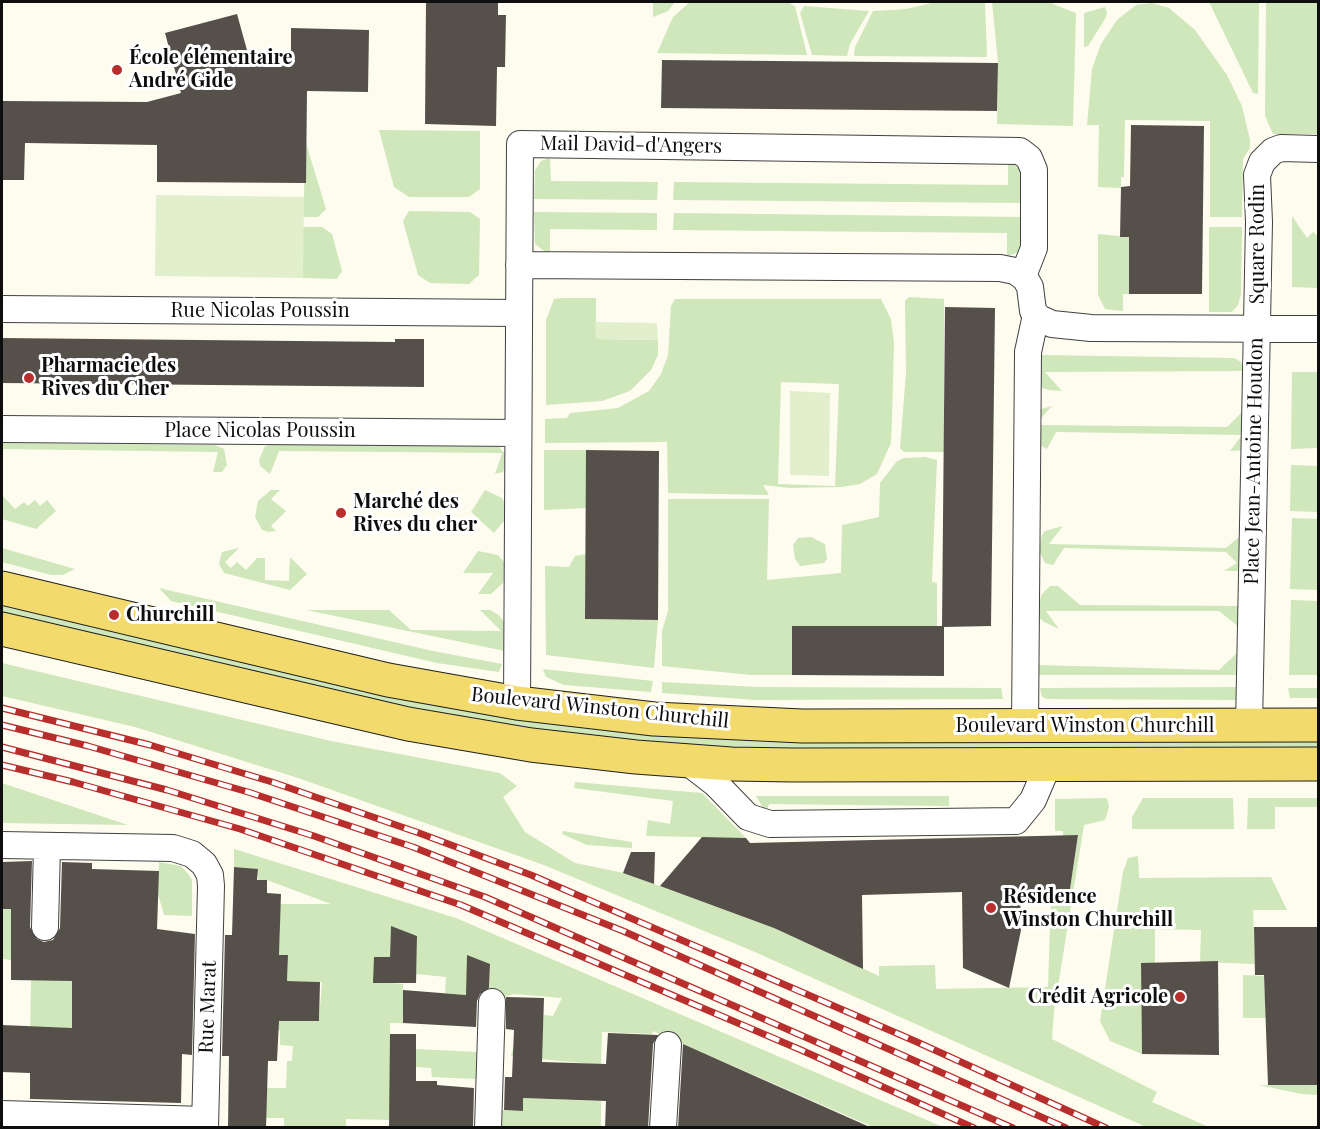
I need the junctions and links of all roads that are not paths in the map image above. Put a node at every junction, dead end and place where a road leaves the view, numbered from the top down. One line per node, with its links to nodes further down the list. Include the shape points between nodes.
1 (1318, 148): 7 (street, Square Rodin, via 1281,148 1266,156 1259,166)
2 (519, 265): 3 (street, via 1000,268); 3 (street, Mail David-d'Angers, via 520,144 1009,150 1025,154 1034,170 1034,248); 5 (street)
3 (1023, 276): 6 (street, via 1030,287)
4 (2, 309): 5 (street, Rue Nicolas Poussin)
5 (519, 312): 10 (street)
6 (1036, 315): 7 (street, Place Jean-Antoine Houdon, via 1052,324 1091,328); 15 (street, via 1028,352)
7 (1258, 328): 8 (street, Square Rodin); 16 (street, Place Jean-Antoine Houdon)
8 (1318, 329)
9 (2, 429): 10 (street, Place Nicolas Poussin)
10 (519, 433): 13 (street)
11 (2, 588): 13 (main road, Boulevard Winston Churchill, via 388,680)
12 (2, 629): 17 (main road, Boulevard Winston Churchill, via 418,726 564,749)
13 (517, 703): 15 (main road, Boulevard Winston Churchill, via 654,719 746,724)
14 (1318, 725): 16 (main road, Boulevard Winston Churchill)
15 (1025, 726): 16 (main road, Boulevard Winston Churchill)
16 (1250, 726)
17 (685, 760): 19 (main road, Boulevard Winston Churchill, via 772,765); 19 (street, Boulevard Winston Churchill, via 716,784 748,817 770,824 1016,821 1033,800)
18 (1318, 764): 19 (main road, Boulevard Winston Churchill)
19 (1048, 765)
20 (2, 845): 21 (street)
21 (46, 846): 22 (street); 26 (street, Rue Marat, via 173,848 192,854 204,864 211,886)
22 (45, 927)
23 (492, 1002): 27 (street)
24 (668, 1045): 28 (street)
25 (2, 1114): 26 (street)
26 (205, 1124)
27 (488, 1128)
28 (663, 1128)

